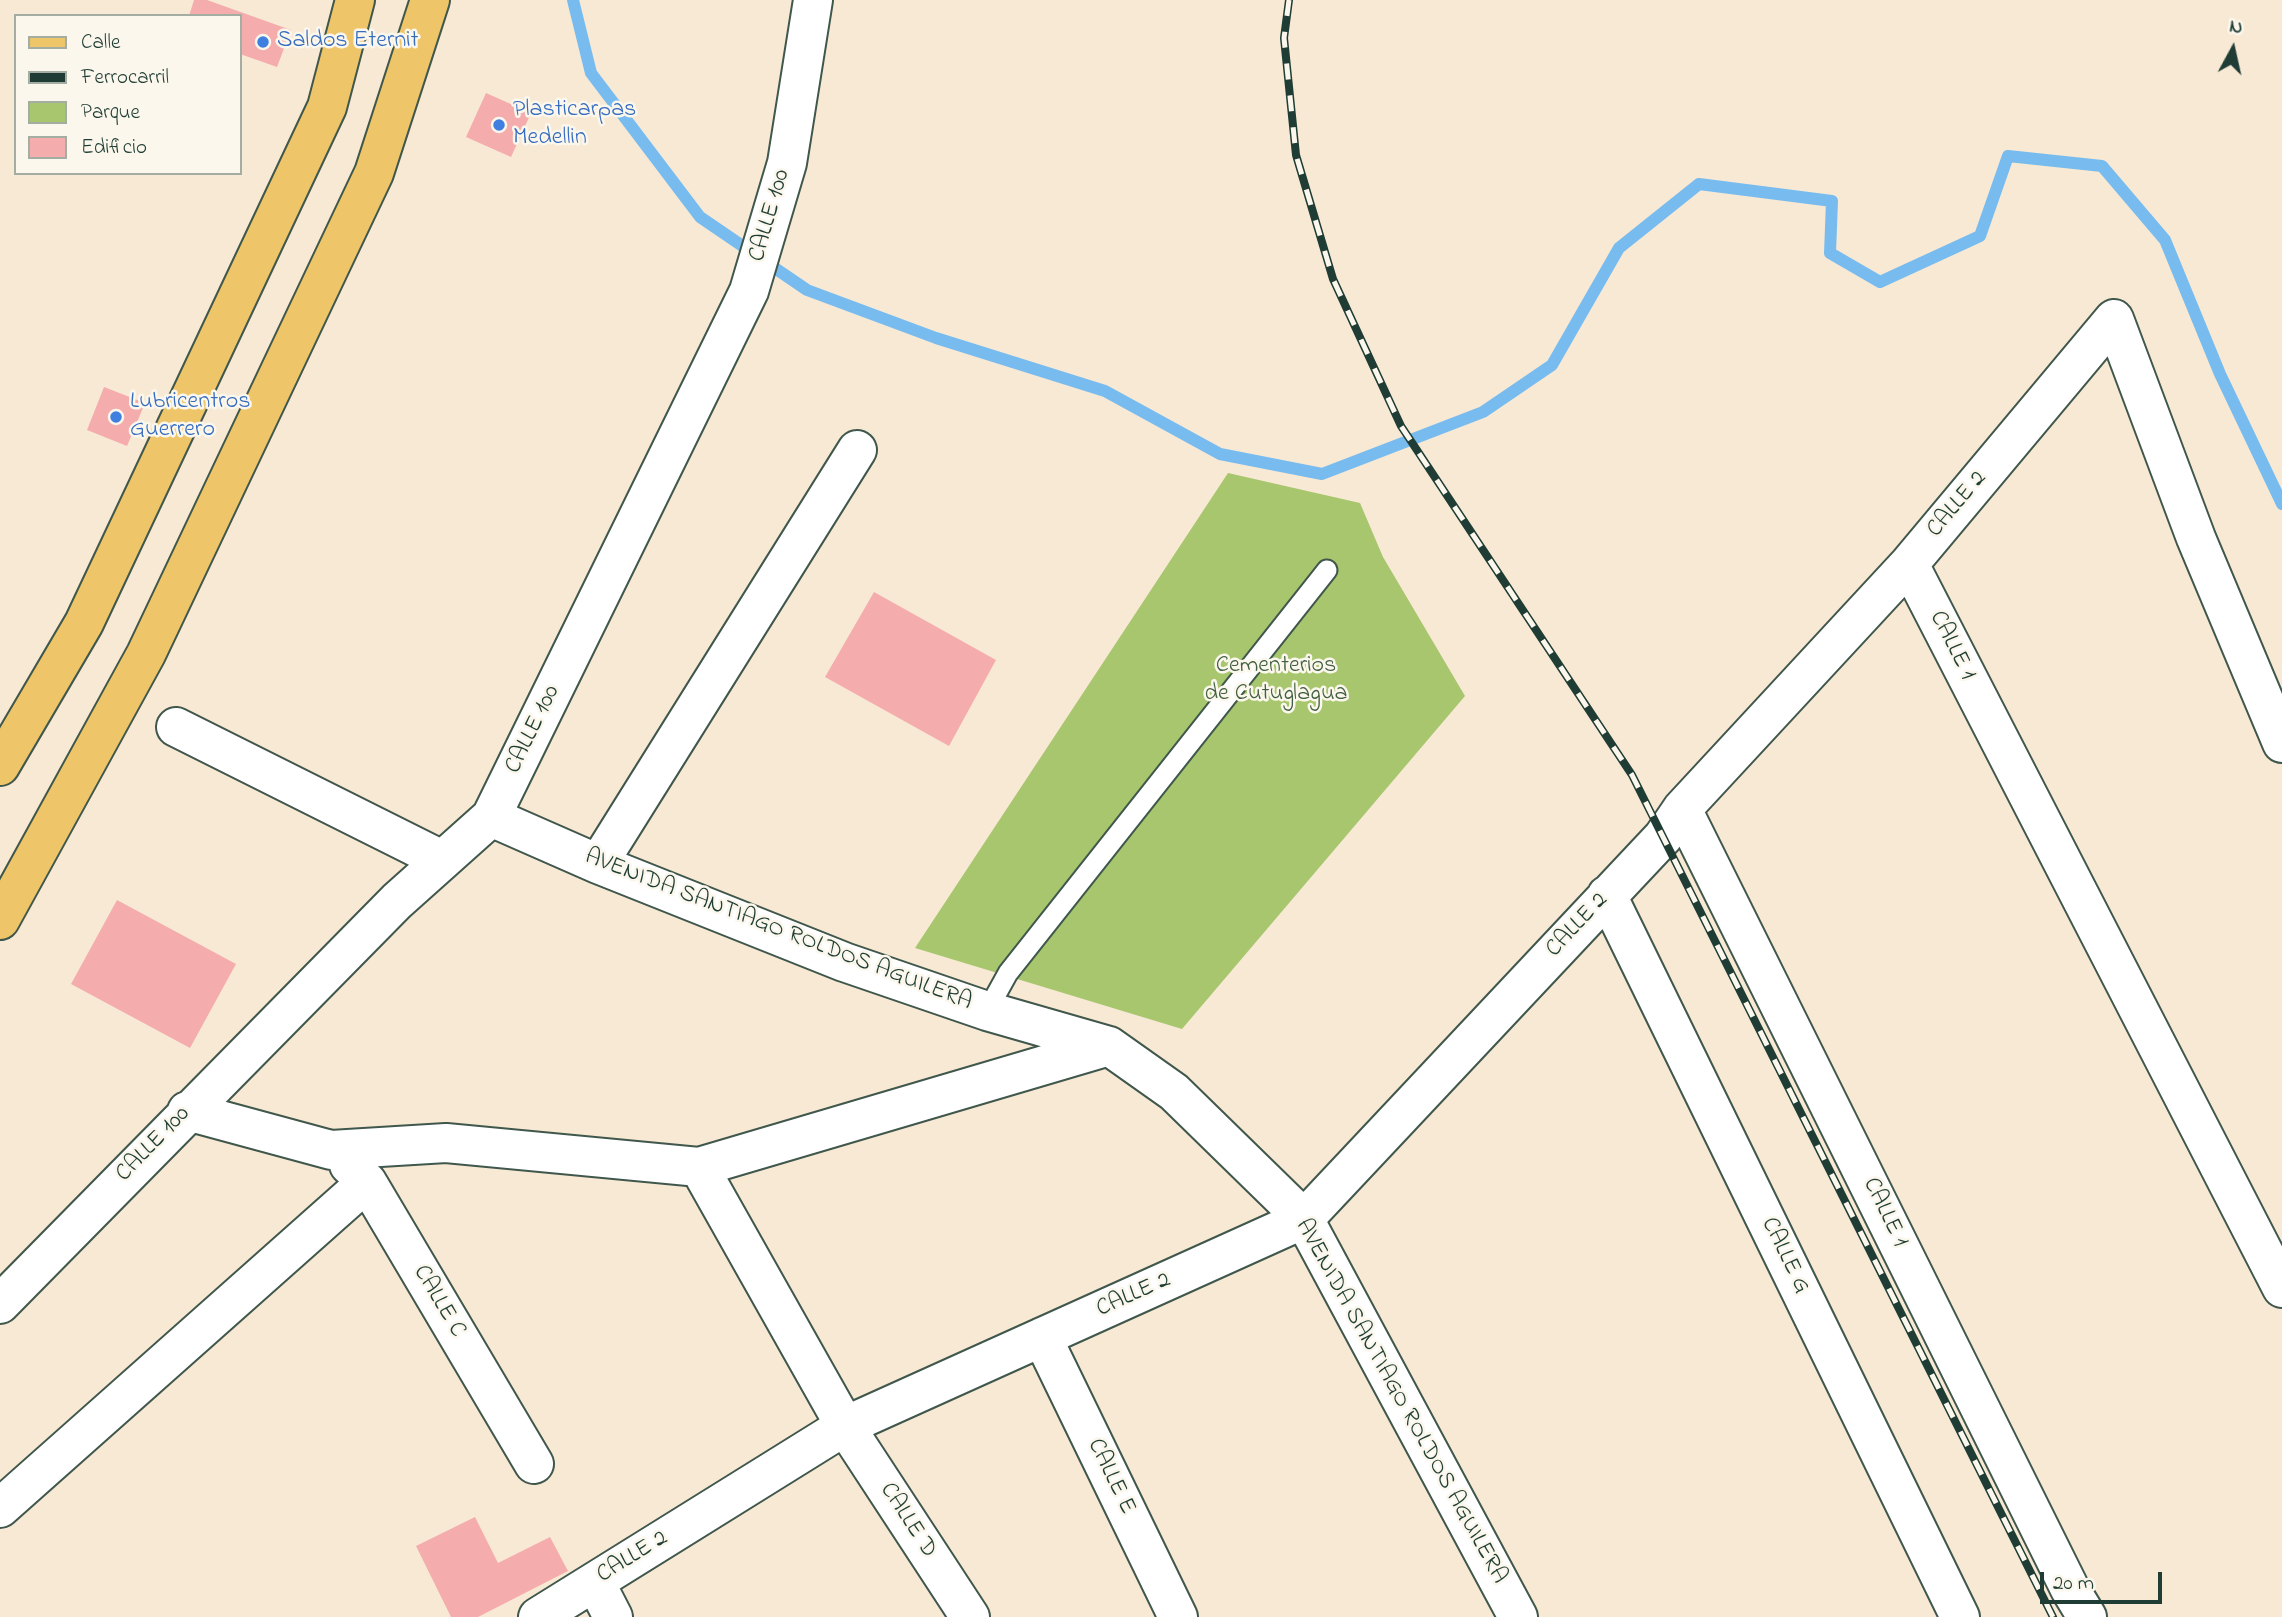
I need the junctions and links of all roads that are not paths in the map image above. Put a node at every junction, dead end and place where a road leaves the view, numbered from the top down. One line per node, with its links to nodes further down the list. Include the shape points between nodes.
1 (355, 0): 9 (main road, via 327,107 84,623)
2 (430, 0): 15 (main road, via 368,186 146,654)
3 (814, 0): 11 (street, CALLE 100, via 787,163 749,291)
4 (857, 450): 13 (street)
5 (1909, 564): 8 (street, CALLE 2, via 2114,319 2196,538); 10 (street, CALLE 2); 23 (street, CALLE 1)
6 (1327, 570): 16 (lane, via 1008,973)
7 (176, 727): 12 (street)
8 (2282, 743)
9 (0, 766)
10 (1682, 808): 14 (street, CALLE 2, via 1663,837); 36 (street, CALLE 1)
11 (491, 817): 12 (street, CALLE 100); 13 (street, AVENIDA SANTIAGO ROLDOS AGUILERA)
12 (442, 860): 18 (street, CALLE 100)
13 (598, 864): 16 (street, AVENIDA SANTIAGO ROLDOS AGUILERA, via 844,962)
14 (1607, 895): 22 (street, CALLE 2); 35 (street, CALLE G)
15 (0, 920)
16 (987, 1011): 17 (street, AVENIDA SANTIAGO ROLDOS AGUILERA)
17 (1109, 1046): 20 (street); 22 (street, AVENIDA SANTIAGO ROLDOS AGUILERA, via 1174,1092)
18 (187, 1111): 19 (street); 24 (street, CALLE 100)
19 (331, 1150): 20 (street, via 446,1143); 21 (street, CALLE C)
20 (699, 1167): 26 (street, CALLE D)
21 (367, 1182): 27 (street, CALLE C); 28 (street)
22 (1304, 1219): 25 (street, CALLE 2); 34 (street, AVENIDA SANTIAGO ROLDOS AGUILERA)
23 (2277, 1265)
24 (0, 1304)
25 (1042, 1337): 26 (street, CALLE 2); 33 (street, CALLE E)
26 (845, 1426): 29 (street, CALLE 2); 32 (street, CALLE D)
27 (534, 1464)
28 (0, 1508)
29 (596, 1582): 30 (street, CALLE 2); 31 (street)
30 (538, 1617)
31 (613, 1617)
32 (970, 1617)
33 (1178, 1617)
34 (1518, 1617)
35 (1960, 1617)
36 (2087, 1617)

